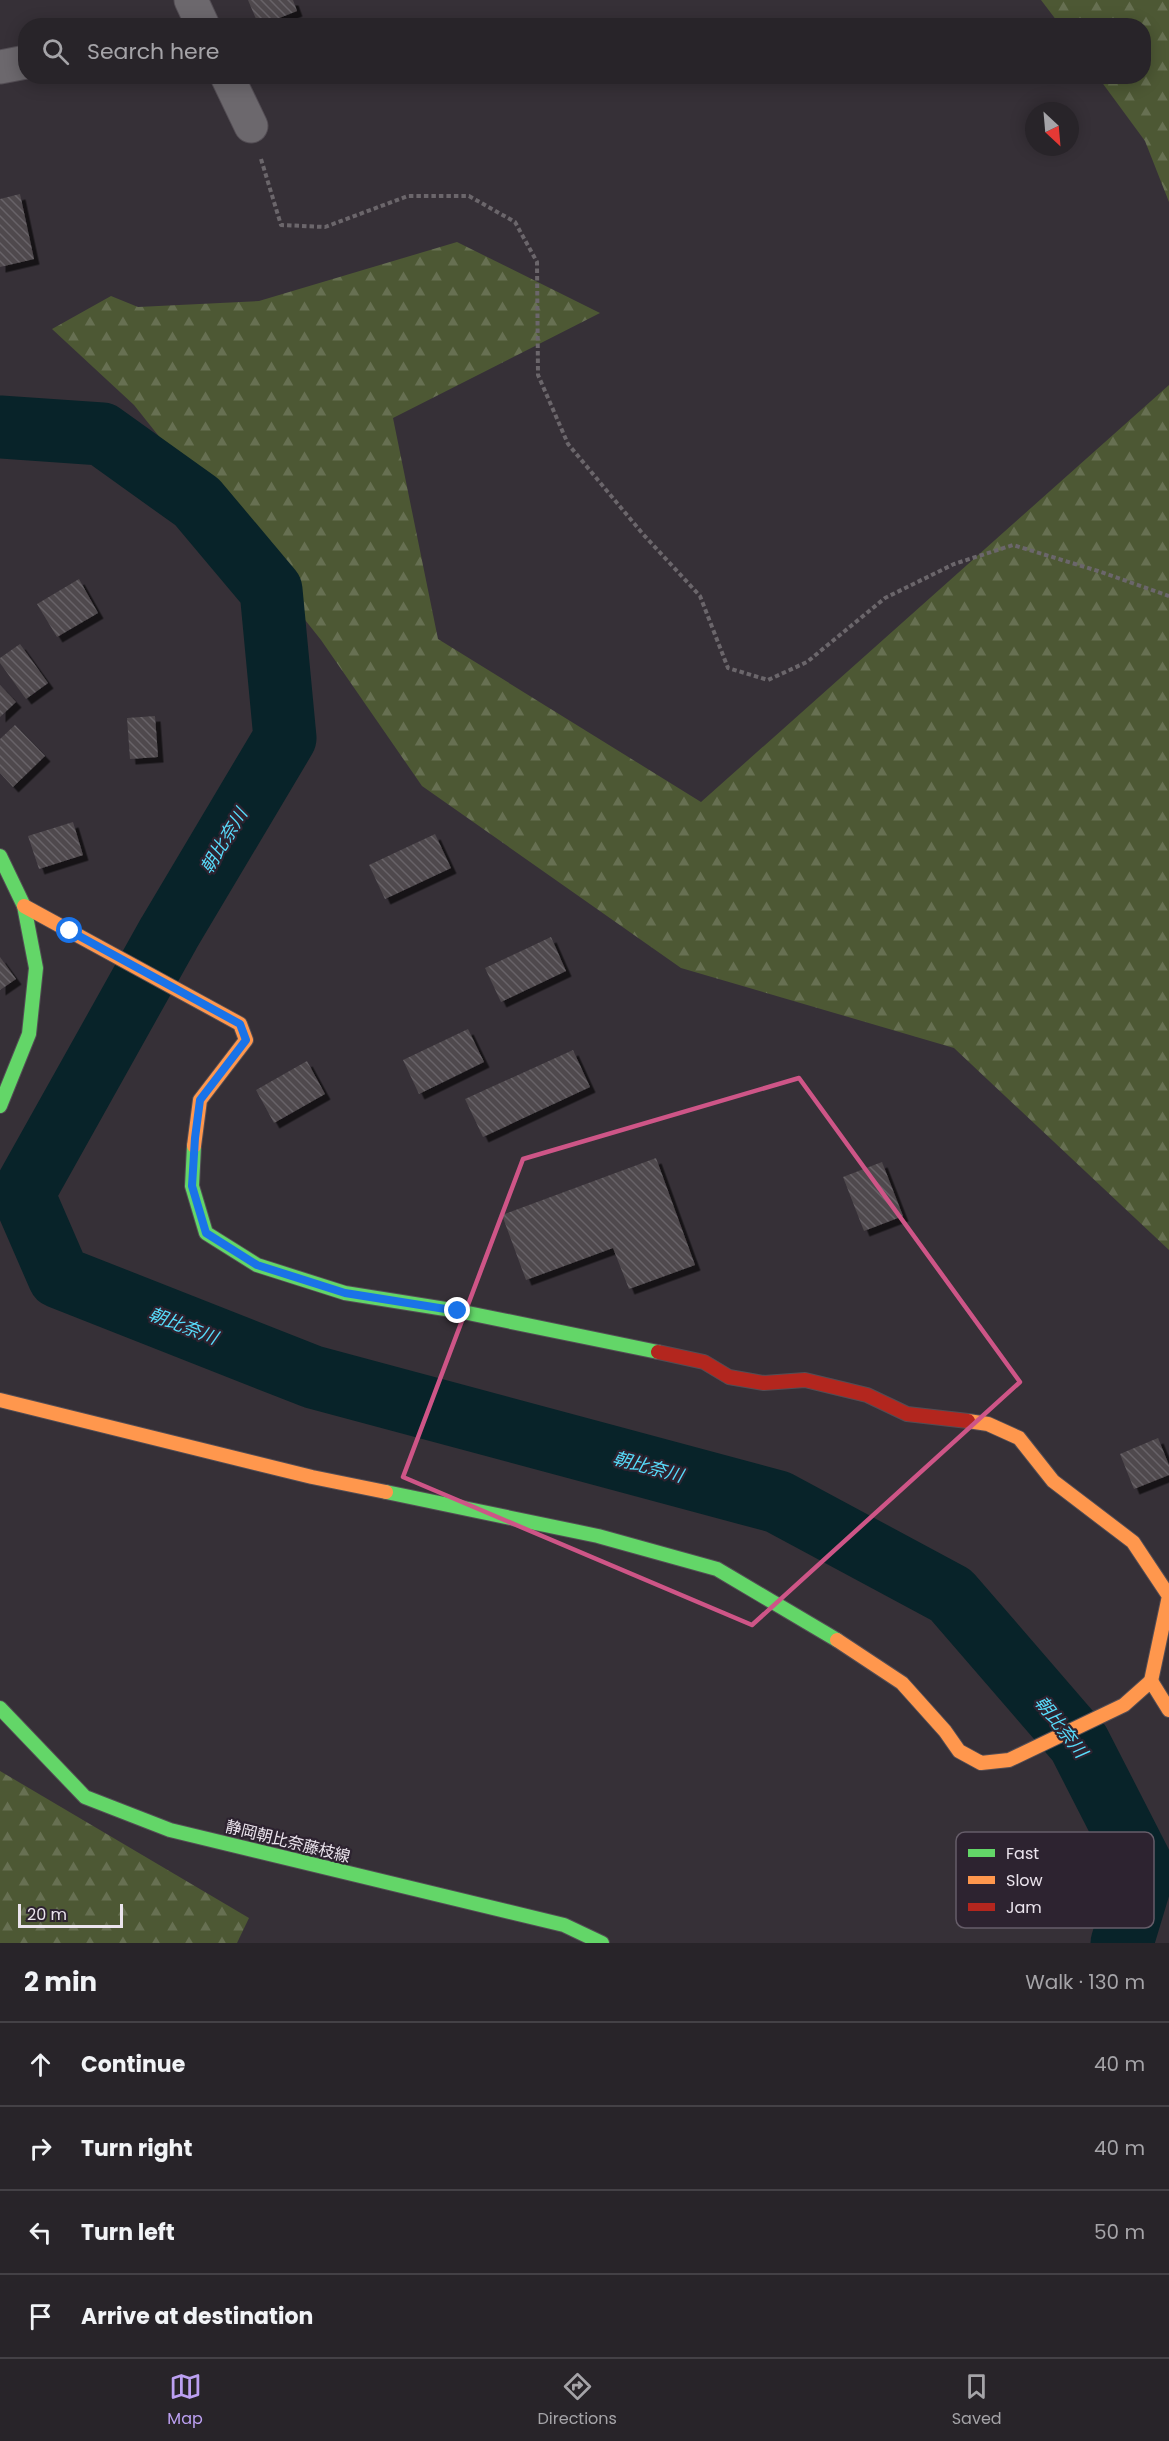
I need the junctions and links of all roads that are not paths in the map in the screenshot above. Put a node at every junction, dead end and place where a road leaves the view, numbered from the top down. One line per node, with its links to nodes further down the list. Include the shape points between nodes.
1 (191, 0): 2 (street)
2 (199, 18)
3 (18, 64): 4 (street)
4 (0, 67)
5 (231, 84): 6 (street)
6 (251, 126)
7 (0, 856): 8 (street)
8 (24, 906): 9 (street, via 36,968 29,1034); 11 (street, via 240,1024 246,1040 200,1100 192,1186 206,1233 257,1265 345,1293 458,1311 704,1362 729,1377 764,1383 805,1380 867,1395 907,1414 988,1424 1019,1438 1053,1481 1133,1542 1169,1596)
9 (0, 1106)
10 (0, 1400): 11 (street, via 312,1477 598,1536 717,1569 902,1683 959,1752 981,1763 1009,1760 1124,1705)
11 (1151, 1681): 13 (street)
12 (0, 1708): 14 (street, 静岡朝比奈藤枝線, via 85,1797 170,1830 564,1925)
13 (1169, 1710)
14 (603, 1943)

